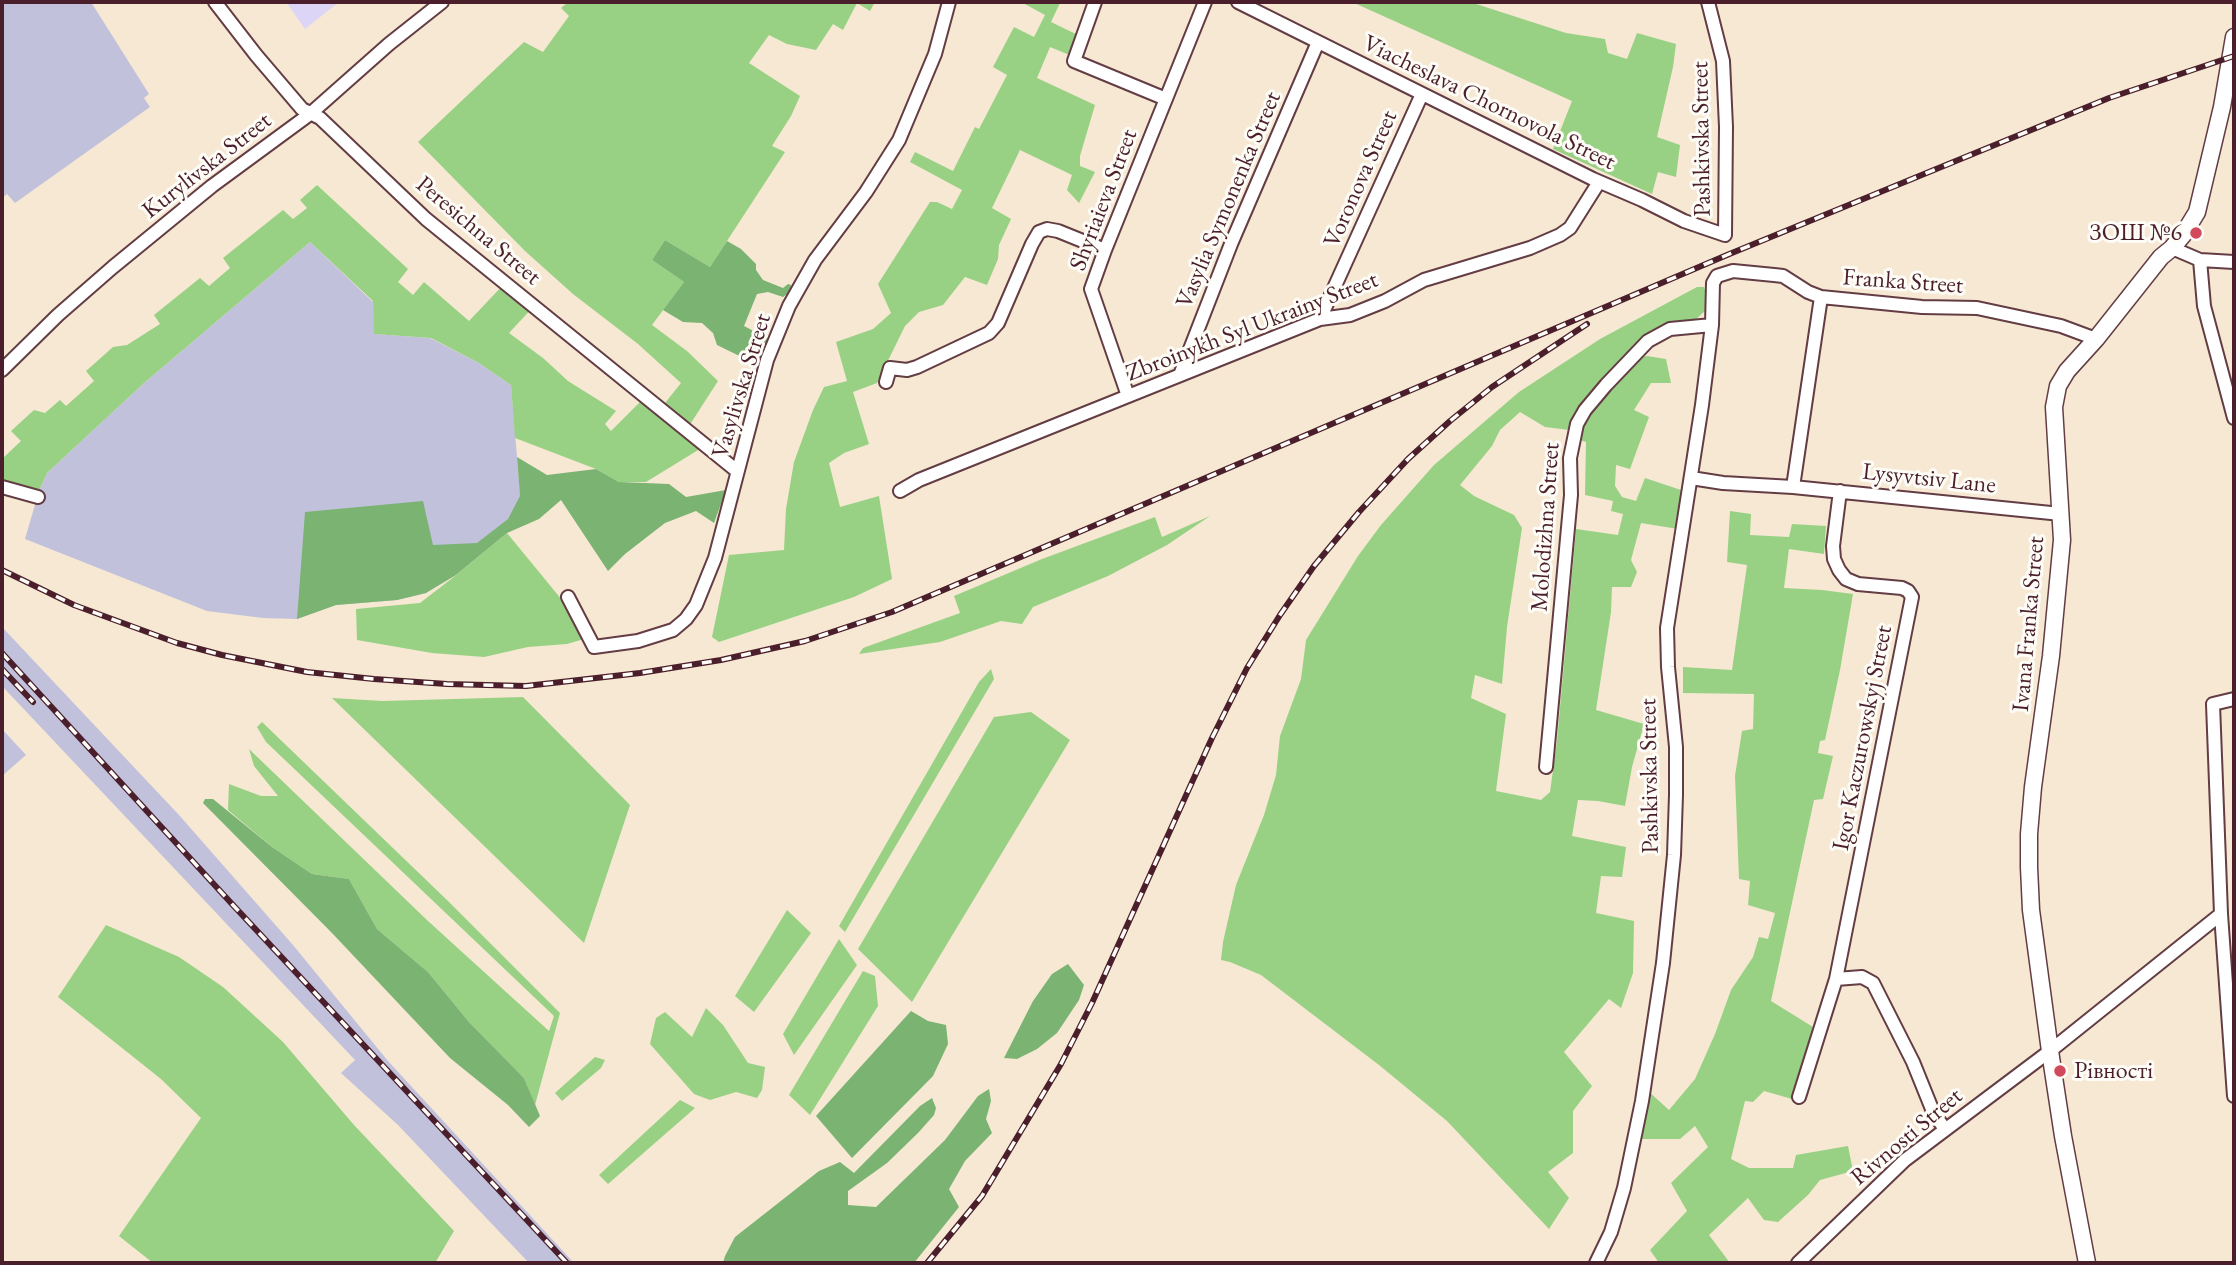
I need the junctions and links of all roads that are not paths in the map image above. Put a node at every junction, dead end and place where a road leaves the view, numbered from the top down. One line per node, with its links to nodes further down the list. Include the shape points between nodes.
1 (215, 2): 12 (street, Peresichna Street)
2 (442, 2): 12 (street, Kurylivska Street)
3 (949, 2): 29 (street, Vasylivska Street, via 935,54 898,140 815,260 789,306 767,360)
4 (1095, 2): 11 (street, via 1074,61)
5 (1205, 2): 11 (street, Shyriaieva Street)
6 (1238, 2): 9 (street, Viacheslava Chornovola Street)
7 (1708, 2): 14 (street, Pashkivska Street, via 1723,61)
8 (2234, 37): 15 (main road, Ivana Franka Street, via 2197,212)
9 (1318, 42): 10 (street, Viacheslava Chornovola Street); 25 (street, Vasylia Symonenka Street)
10 (1422, 94): 13 (street, Viacheslava Chornovola Street); 21 (street, Voronova Street)
11 (1166, 99): 16 (street, Shyriaieva Street)
12 (310, 114): 24 (street, Kurylivska Street, via 113,267); 29 (street, Peresichna Street, via 320,118 426,219)
13 (1599, 182): 14 (street, Viacheslava Chornovola Street); 21 (street, Zbroinykh Syl Ukrainy Street, via 1570,228 1559,235 1424,280 1350,315)
14 (1725, 235)
15 (2172, 248): 17 (street); 23 (main road, Ivana Franka Street)
16 (1105, 250): 26 (street, via 1058,231 1039,232 998,323 989,332 917,367 890,368); 27 (street, Shyriaieva Street, via 1091,289)
17 (2200, 260): 18 (street); 28 (street, via 2204,306)
18 (2234, 262)
19 (1713, 283): 20 (street, Franka Street, via 1717,276 1733,271 1783,276); 22 (street, Pashkivska Street)
20 (1821, 297): 23 (street, Franka Street, via 1977,308 2061,326); 31 (street)
21 (1320, 319): 25 (street, Zbroinykh Syl Ukrainy Street)
22 (1712, 325): 30 (street, Pashkivska Street); 39 (street, Molodizhna Street, via 1670,329 1648,341 1577,424 1570,458 1571,495)
23 (2096, 339): 36 (main road, Ivana Franka Street, via 2058,386 2054,407)
24 (2, 370)
25 (1180, 375): 27 (street, Zbroinykh Syl Ukrainy Street)
26 (886, 382)
27 (1128, 396): 33 (street, Zbroinykh Syl Ukrainy Street)
28 (2234, 418)
29 (737, 471): 37 (street, Vasylivska Street, via 715,558 696,604 673,630 594,647)
30 (1691, 478): 31 (street, Lysyvtsiv Lane); 46 (street, Pashkivska Street, via 1667,628 1676,795 1663,963 1624,1188)
31 (1793, 486): 34 (street, Lysyvtsiv Lane)
32 (2, 487): 35 (street)
33 (900, 491)
34 (1840, 491): 36 (street, Lysyvtsiv Lane); 41 (street, Igor Kaczurowskyj Street, via 1833,546 1834,559 1846,579 1902,588 1912,597)
35 (38, 497)
36 (2061, 514): 42 (main road, Ivana Franka Street, via 2059,586 2029,834 2031,910)
37 (568, 597)
38 (2234, 699): 40 (street, via 2213,704)
39 (1546, 767)
40 (2221, 914): 42 (street, Rivnosti Street); 43 (street)
41 (1836, 979): 44 (street, Igor Kaczurowskyj Street); 45 (street, via 1862,976 1873,982)
42 (2050, 1051): 45 (street, Rivnosti Street); 48 (main road, Ivana Franka Street)
43 (2234, 1096)
44 (1799, 1097)
45 (1945, 1129): 47 (street, Rivnosti Street, via 1905,1160)
46 (1596, 1263)
47 (1798, 1263)
48 (2087, 1263)

